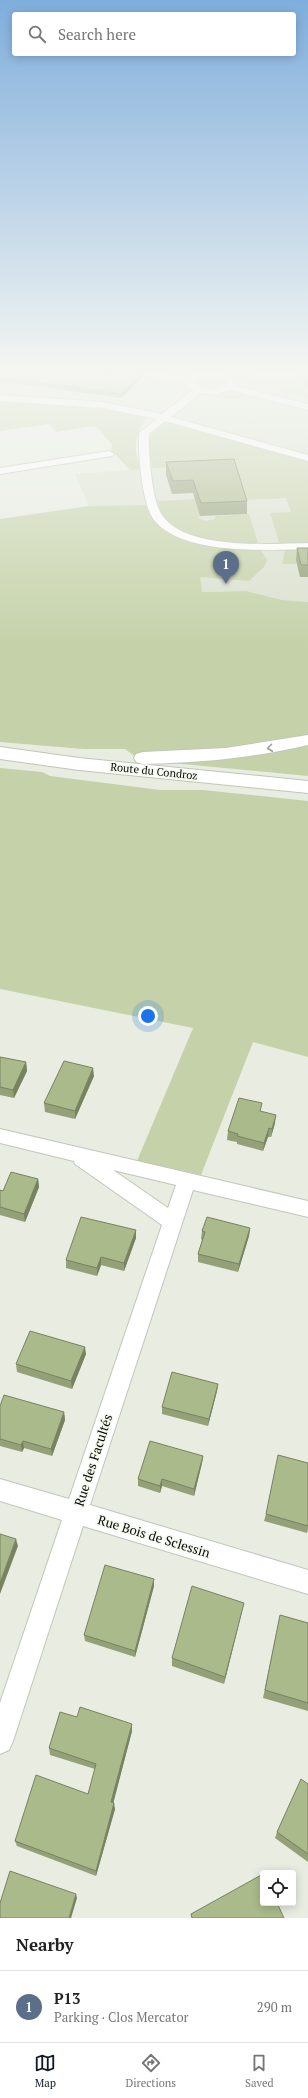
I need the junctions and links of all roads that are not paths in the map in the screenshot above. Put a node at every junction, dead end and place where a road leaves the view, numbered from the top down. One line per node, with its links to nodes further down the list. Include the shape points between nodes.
1 (48, 464): 3 (street)
2 (145, 464): 4 (street, via 152,505 160,520 184,535 216,544 238,546)
3 (0, 471)
4 (308, 546)
5 (308, 740): 7 (main road, one-way to 7, via 274,748 172,758)
6 (0, 753): 7 (main road, Route du Condroz)
7 (47, 758): 9 (main road, Route du Condroz, via 87,765)
8 (0, 763): 10 (main road, Route du Condroz)
9 (308, 787)
10 (308, 795)
11 (0, 1136): 12 (street)
12 (75, 1154): 13 (street); 15 (street)
13 (187, 1180): 14 (street); 15 (street, Rue des Facultés)
14 (308, 1209)
15 (172, 1221): 17 (street, Rue des Facultés)
16 (0, 1490): 17 (street, Rue Bois de Sclessin)
17 (75, 1512): 18 (street, Rue Bois de Sclessin); 19 (street, Rue des Facultés)
18 (308, 1582)
19 (0, 1741)

